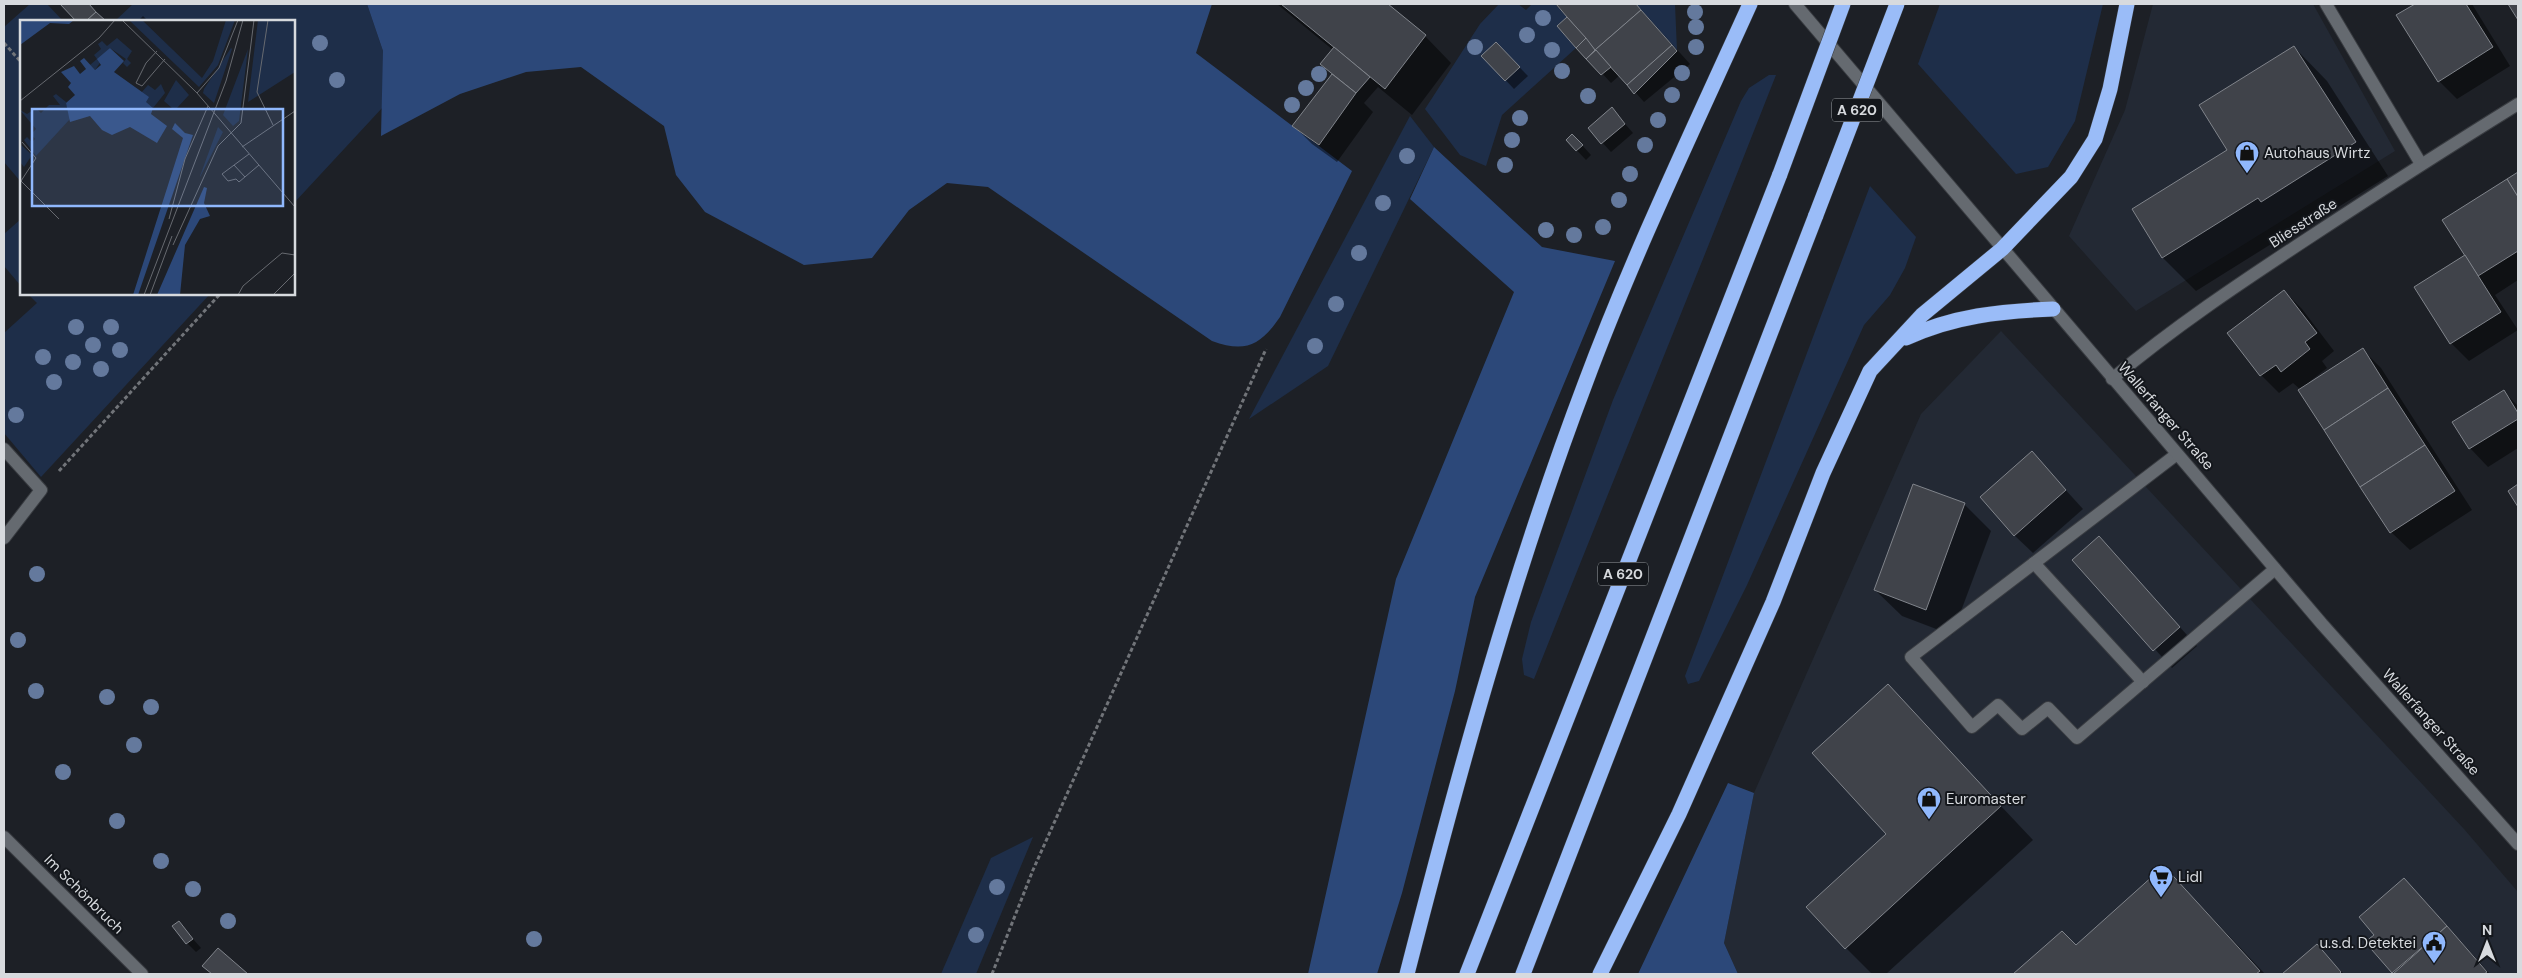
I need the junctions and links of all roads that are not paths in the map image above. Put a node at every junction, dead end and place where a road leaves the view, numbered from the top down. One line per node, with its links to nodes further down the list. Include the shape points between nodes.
1 (1750, 4): 22 (highway, via 1643,240 1585,382 1540,508 1486,678)
2 (1795, 4): 9 (main road, Wallerfanger Straße)
3 (1842, 4): 23 (highway, A 620, bridge, via 1780,174)
4 (1897, 4): 24 (highway, A 620, bridge)
5 (2127, 4): 9 (highway, via 2110,90 2095,139 2071,177)
6 (2326, 4): 8 (main road)
7 (2518, 104): 8 (main road, Bliesstraße)
8 (2421, 164): 12 (main road, Bliesstraße, via 2209,304)
9 (2002, 249): 10 (main road, Wallerfanger Straße); 11 (highway, via 1922,315)
10 (2053, 309): 11 (highway, via 1994,312 1952,320); 12 (main road, Wallerfanger Straße)
11 (1896, 343): 25 (highway, via 1870,371 1856,398 1773,602 1679,814)
12 (2112, 379): 14 (main road, Wallerfanger Straße)
13 (4, 449): 15 (main road, via 41,490)
14 (2177, 454): 16 (main road); 17 (main road, Wallerfanger Straße)
15 (4, 538)
16 (2034, 563): 18 (main road); 18 (main road, via 1911,657 1972,727 1998,705 2022,729 2048,708 2077,738)
17 (2275, 569): 18 (main road); 20 (main road, Wallerfanger Straße)
18 (2143, 682)
19 (4, 836): 21 (main road, Im Schönbruch)
20 (2518, 844)
21 (142, 974)
22 (1407, 974)
23 (1467, 974)
24 (1523, 974)
25 (1600, 974)

